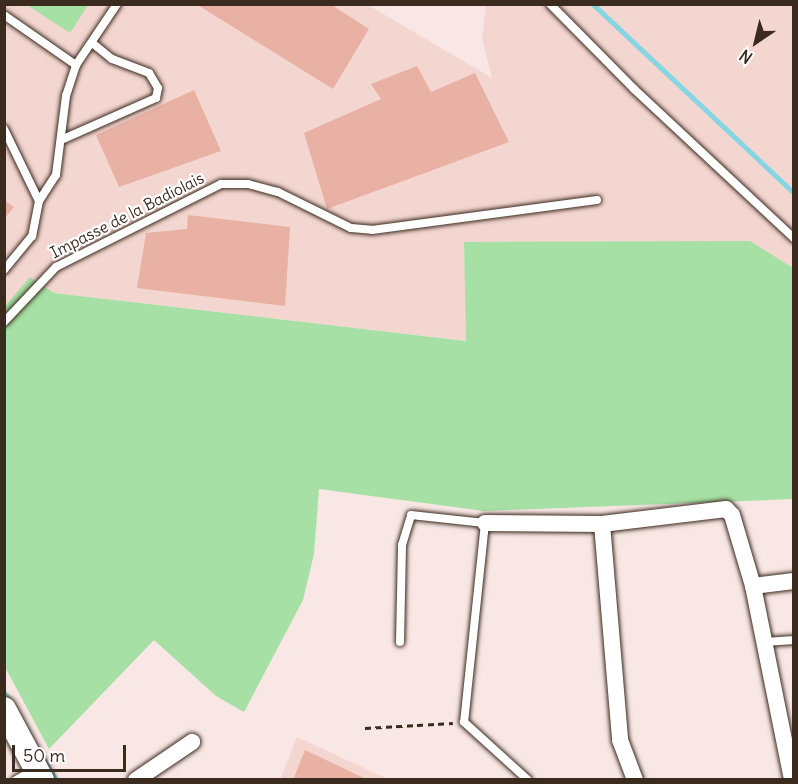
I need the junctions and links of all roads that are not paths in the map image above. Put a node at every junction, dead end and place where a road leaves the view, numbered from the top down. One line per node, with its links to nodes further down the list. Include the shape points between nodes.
1 (117, 4): 4 (lane)
2 (550, 4): 10 (lane, via 634,89)
3 (4, 15): 5 (lane)
4 (92, 43): 5 (lane); 7 (lane, via 112,59 149,73 158,88 156,98)
5 (76, 65): 7 (lane, via 66,96)
6 (4, 129): 9 (lane)
7 (61, 140): 9 (lane, via 56,175)
8 (597, 200): 12 (lane, Impasse de la Badiolais, via 372,230 351,228 278,192 248,184 221,184 56,267)
9 (39, 201): 11 (lane, via 32,236)
10 (794, 238)
11 (4, 270)
12 (4, 322)
13 (485, 523): 14 (street); 18 (lane, via 411,515 402,545); 24 (lane, via 464,722)
14 (602, 524): 16 (street, via 726,509 732,515); 25 (street, via 620,740)
15 (794, 581): 16 (street)
16 (753, 586): 19 (street)
17 (794, 640): 19 (lane)
18 (400, 642)
19 (765, 642): 26 (street)
20 (4, 709): 22 (main road)
21 (192, 742): 23 (street)
22 (32, 776)
23 (136, 780)
24 (528, 780)
25 (635, 780)
26 (792, 780)

